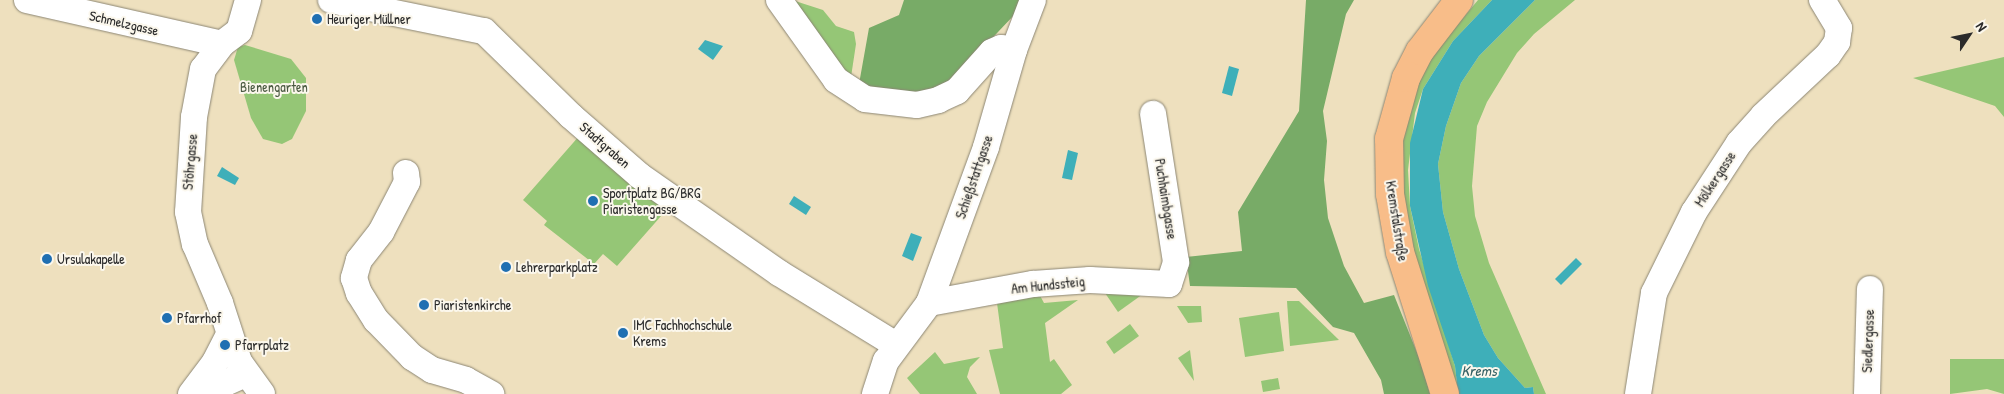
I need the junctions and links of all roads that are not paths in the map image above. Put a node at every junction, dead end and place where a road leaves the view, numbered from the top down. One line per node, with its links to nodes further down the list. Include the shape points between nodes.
1 (26, 0): 8 (street, Schmelzgasse)
2 (248, 0): 8 (street, Stöhrgasse, via 239,31)
3 (331, 0): 16 (street, Stadtgraben, via 484,31 571,116 640,176 779,273)
4 (779, 0): 9 (street, via 836,80 865,100 917,105 938,100 957,91 992,52 1001,48)
5 (1033, 0): 9 (street, Schießstattgasse)
6 (1459, 0): 22 (main road, Kremstalstraße, via 1436,28 1406,78 1389,139 1390,194 1400,252)
7 (1822, 0): 23 (street, Mölkergasse, via 1839,28 1837,42 1828,55 1739,143 1703,196 1658,281)
8 (222, 44): 15 (street, Stöhrgasse, via 210,56 199,84 188,180 188,212 195,244 220,303)
9 (1014, 50): 14 (street, Schießstattgasse, via 986,147)
10 (1153, 114): 12 (street, Puchhaimbgasse, via 1176,262)
11 (406, 173): 20 (street, via 406,182 381,232 359,260 354,278 358,293 397,343 432,370 466,380)
12 (1169, 284): 14 (street, Am Hundssteig, via 1090,280 1032,284)
13 (1870, 289): 24 (street, Siedlergasse)
14 (929, 303): 16 (street, Schießstattgasse)
15 (229, 334): 17 (street); 18 (street, via 223,349)
16 (896, 345): 21 (street, Schießstattgasse, via 886,361)
17 (245, 374): 18 (street, via 214,388); 19 (street)
18 (193, 392)
19 (262, 394)
20 (491, 394)
21 (875, 394)
22 (1445, 394)
23 (1638, 394)
24 (1867, 394)

